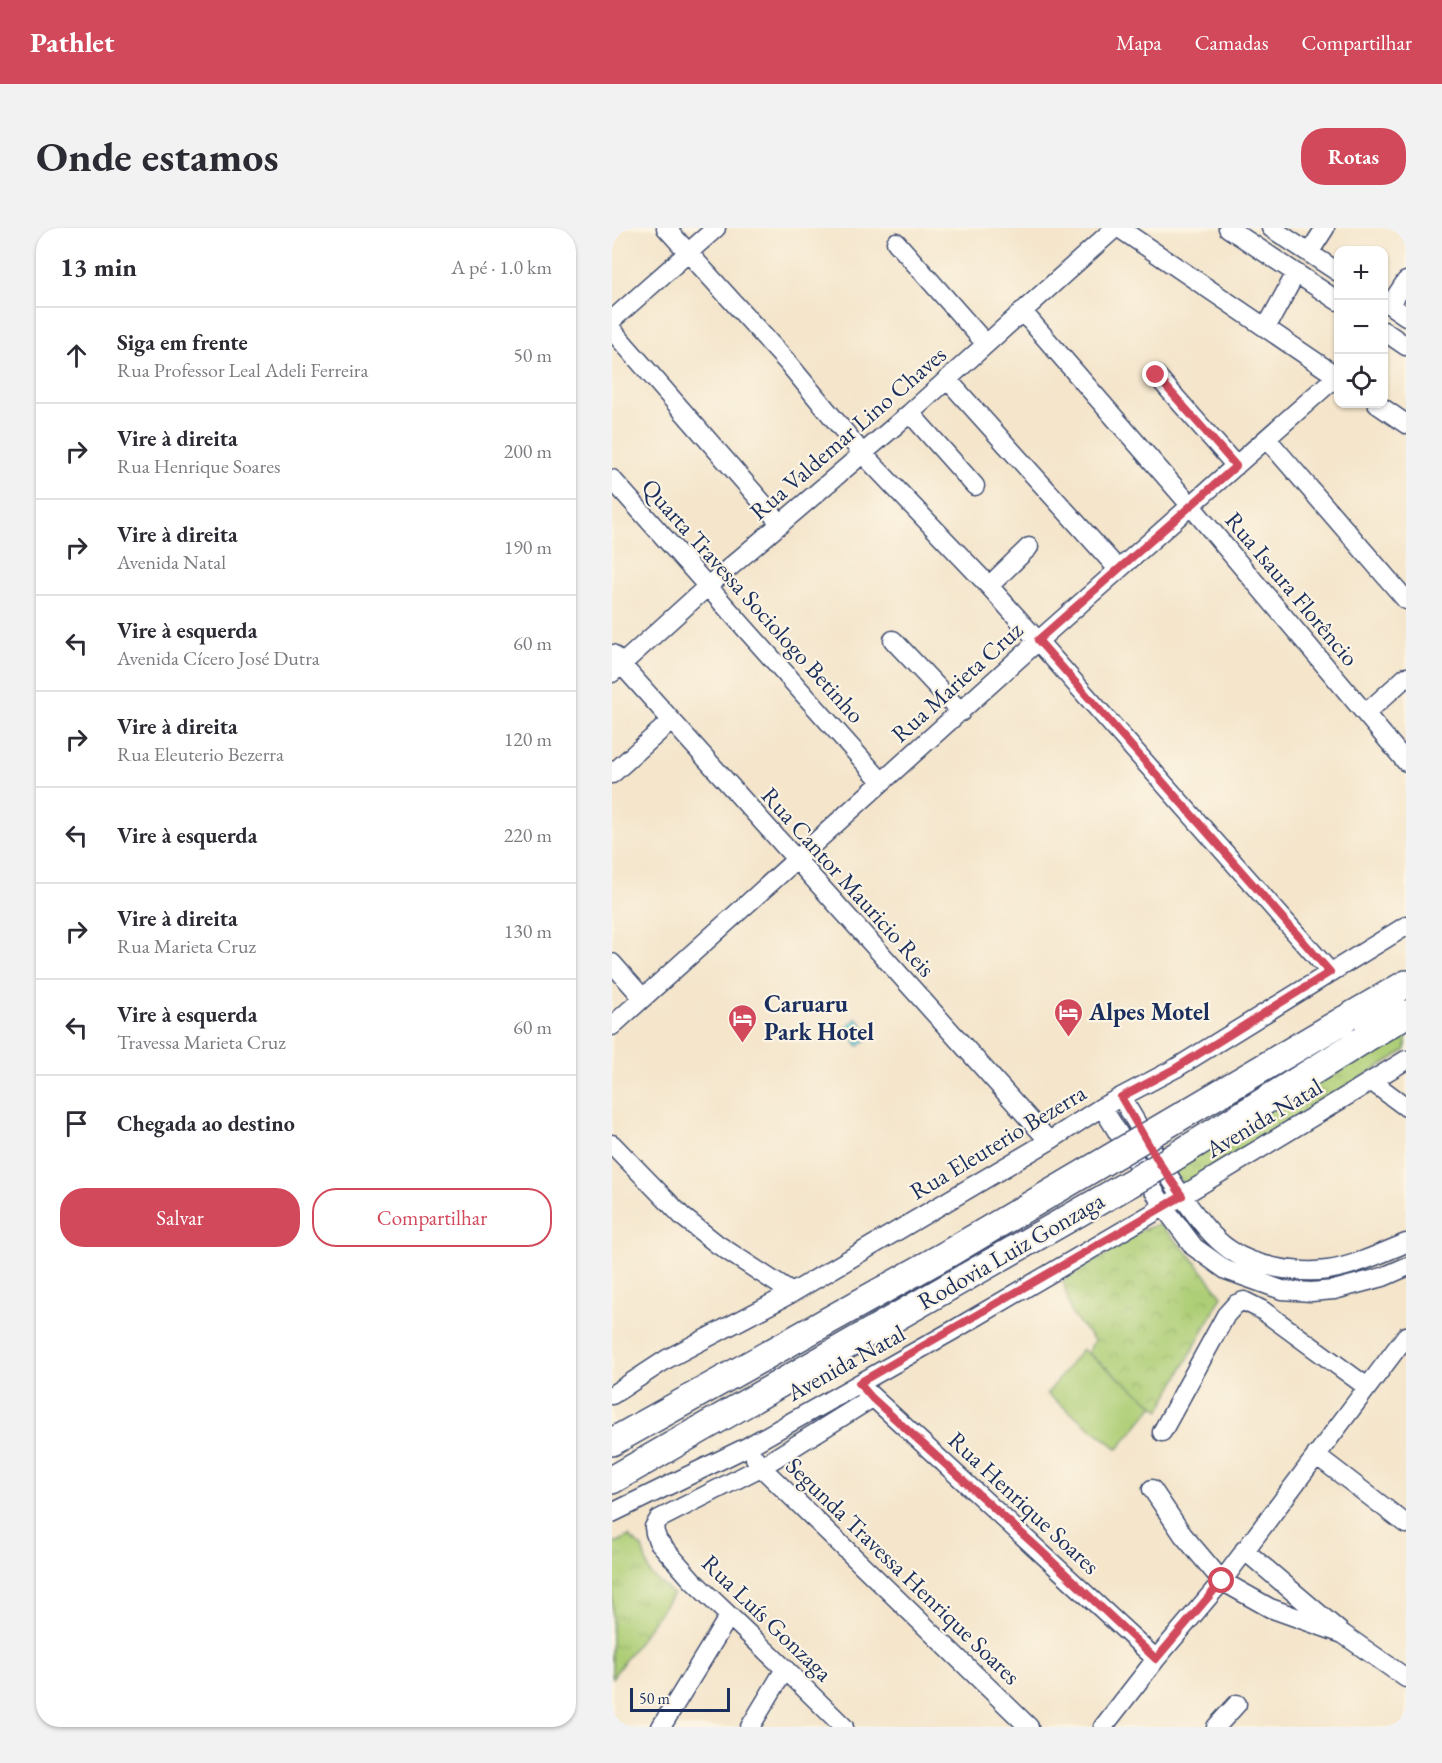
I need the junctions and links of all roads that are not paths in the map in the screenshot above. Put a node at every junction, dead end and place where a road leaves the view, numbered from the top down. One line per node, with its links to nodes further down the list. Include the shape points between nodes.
1 (666, 228): 8 (street)
2 (716, 228): 8 (street)
3 (1117, 228): 16 (street, Rua Valdemar Lino Chaves); 19 (street)
4 (1228, 228): 11 (street)
5 (1271, 228): 9 (street)
6 (1325, 228): 9 (street)
7 (896, 242): 22 (street)
8 (688, 253): 18 (street); 32 (street, via 788,363)
9 (1309, 253): 10 (street)
10 (1334, 269)
11 (1296, 273): 13 (street); 19 (street)
12 (1406, 281): 14 (street)
13 (1334, 295)
14 (1388, 302)
15 (1388, 304): 17 (street)
16 (1022, 311): 22 (street, Rua Valdemar Lino Chaves); 36 (street, Rua Isaura Florêncio)
17 (1406, 316)
18 (612, 321)
19 (1266, 328): 24 (street)
20 (612, 330): 37 (street)
21 (1388, 334): 23 (street)
22 (986, 344): 26 (street, Rua Valdemar Lino Chaves)
23 (1406, 346)
24 (1334, 373)
25 (1156, 375): 33 (street)
26 (947, 379): 29 (street, Rua Valdemar Lino Chaves); 39 (street)
27 (1334, 380): 31 (street, Rua Marieta Cruz)
28 (1383, 408): 30 (street)
29 (910, 413): 32 (street, Rua Valdemar Lino Chaves); 35 (street)
30 (1406, 424)
31 (1267, 439): 33 (street, Rua Marieta Cruz); 42 (street)
32 (862, 453): 37 (street, Rua Valdemar Lino Chaves); 41 (street)
33 (1236, 466): 36 (street, Rua Marieta Cruz)
34 (612, 479): 40 (street, Quarta Travessa Sociologo Betinho)
35 (975, 486)
36 (1191, 506): 39 (street, Rua Marieta Cruz); 48 (street, Rua Isaura Florêncio)
37 (782, 525): 40 (street, Rua Valdemar Lino Chaves)
38 (1029, 547): 41 (street)
39 (1118, 569): 44 (street, Rua Marieta Cruz)
40 (708, 586): 45 (street, Rua Valdemar Lino Chaves); 52 (street, Quarta Travessa Sociologo Betinho)
41 (989, 586): 44 (street)
42 (1406, 600)
43 (892, 640): 47 (street)
44 (1038, 640): 47 (street, Rua Marieta Cruz); 56 (street)
45 (615, 664): 49 (street, Rua Cantor Mauricio Reis)
46 (1406, 677): 48 (street)
47 (961, 712): 52 (street, Rua Marieta Cruz)
48 (1366, 712): 50 (street, Rua Isaura Florêncio)
49 (671, 721): 51 (street); 53 (street, Rua Cantor Mauricio Reis)
50 (1406, 762)
51 (612, 774)
52 (882, 782): 53 (street, Rua Marieta Cruz)
53 (795, 860): 58 (street, Rua Marieta Cruz); 66 (street, Rua Cantor Mauricio Reis)
54 (1406, 926): 56 (street, Rua Eleuterio Bezerra)
55 (612, 963): 58 (street)
56 (1330, 972): 63 (street, Rua Eleuterio Bezerra, via 1176,1068)
57 (1406, 984): 79 (highway, Rodovia Luiz Gonzaga, bridge, via 949,1253)
58 (643, 998): 60 (street, Rua Marieta Cruz)
59 (1406, 1014): 83 (highway, Rodovia Luiz Gonzaga, bridge, via 1155,1168)
60 (612, 1026)
61 (1406, 1060): 62 (street, Avenida Natal)
62 (1371, 1081): 65 (street); 68 (street, Avenida Natal)
63 (1121, 1097): 64 (street, Rua Eleuterio Bezerra); 68 (street)
64 (1102, 1107): 66 (street, Rua Eleuterio Bezerra); 69 (street)
65 (1406, 1107)
66 (1048, 1141): 72 (street, Rua Eleuterio Bezerra)
67 (612, 1144): 72 (street, via 683,1217)
68 (1182, 1196): 69 (street, Avenida Natal); 70 (street, via 1229,1249 1246,1260 1296,1271 1328,1270)
69 (1164, 1207): 71 (street, via 1194,1247 1226,1270 1282,1290 1334,1290); 74 (street, Avenida Natal)
70 (1406, 1243)
71 (1406, 1268)
72 (792, 1293): 76 (street, Rua Eleuterio Bezerra, via 667,1359)
73 (1406, 1336): 75 (street)
74 (859, 1383): 77 (street, Rua Henrique Soares); 80 (street, Avenida Natal)
75 (1367, 1387): 78 (street, via 1244,1301 1226,1315); 81 (street)
76 (612, 1395)
77 (872, 1398): 82 (street); 91 (street, Rua Henrique Soares)
78 (1162, 1432)
79 (612, 1442)
80 (747, 1447): 82 (street, Segunda Travessa Henrique Soares); 85 (street, Avenida Natal)
81 (1316, 1455): 86 (street); 87 (street)
82 (761, 1467): 89 (street, Rua Luís Gonzaga, via 659,1520 654,1527 658,1541); 98 (street, Segunda Travessa Henrique Soares)
83 (612, 1480)
84 (1152, 1489): 88 (street, via 1183,1535)
85 (612, 1513)
86 (1406, 1524)
87 (1244, 1550): 88 (street); 90 (street)
88 (1222, 1581): 90 (street, via 1270,1608); 91 (street)
89 (729, 1616): 92 (street, Rua Luís Gonzaga); 95 (street)
90 (1343, 1634): 93 (street)
91 (1156, 1659): 99 (street)
92 (785, 1669): 96 (street); 97 (street, Rua Luís Gonzaga)
93 (1406, 1678)
94 (1237, 1704): 100 (street)
95 (661, 1727)
96 (750, 1727)
97 (844, 1727)
98 (1029, 1727)
99 (1102, 1727)
100 (1216, 1727)

